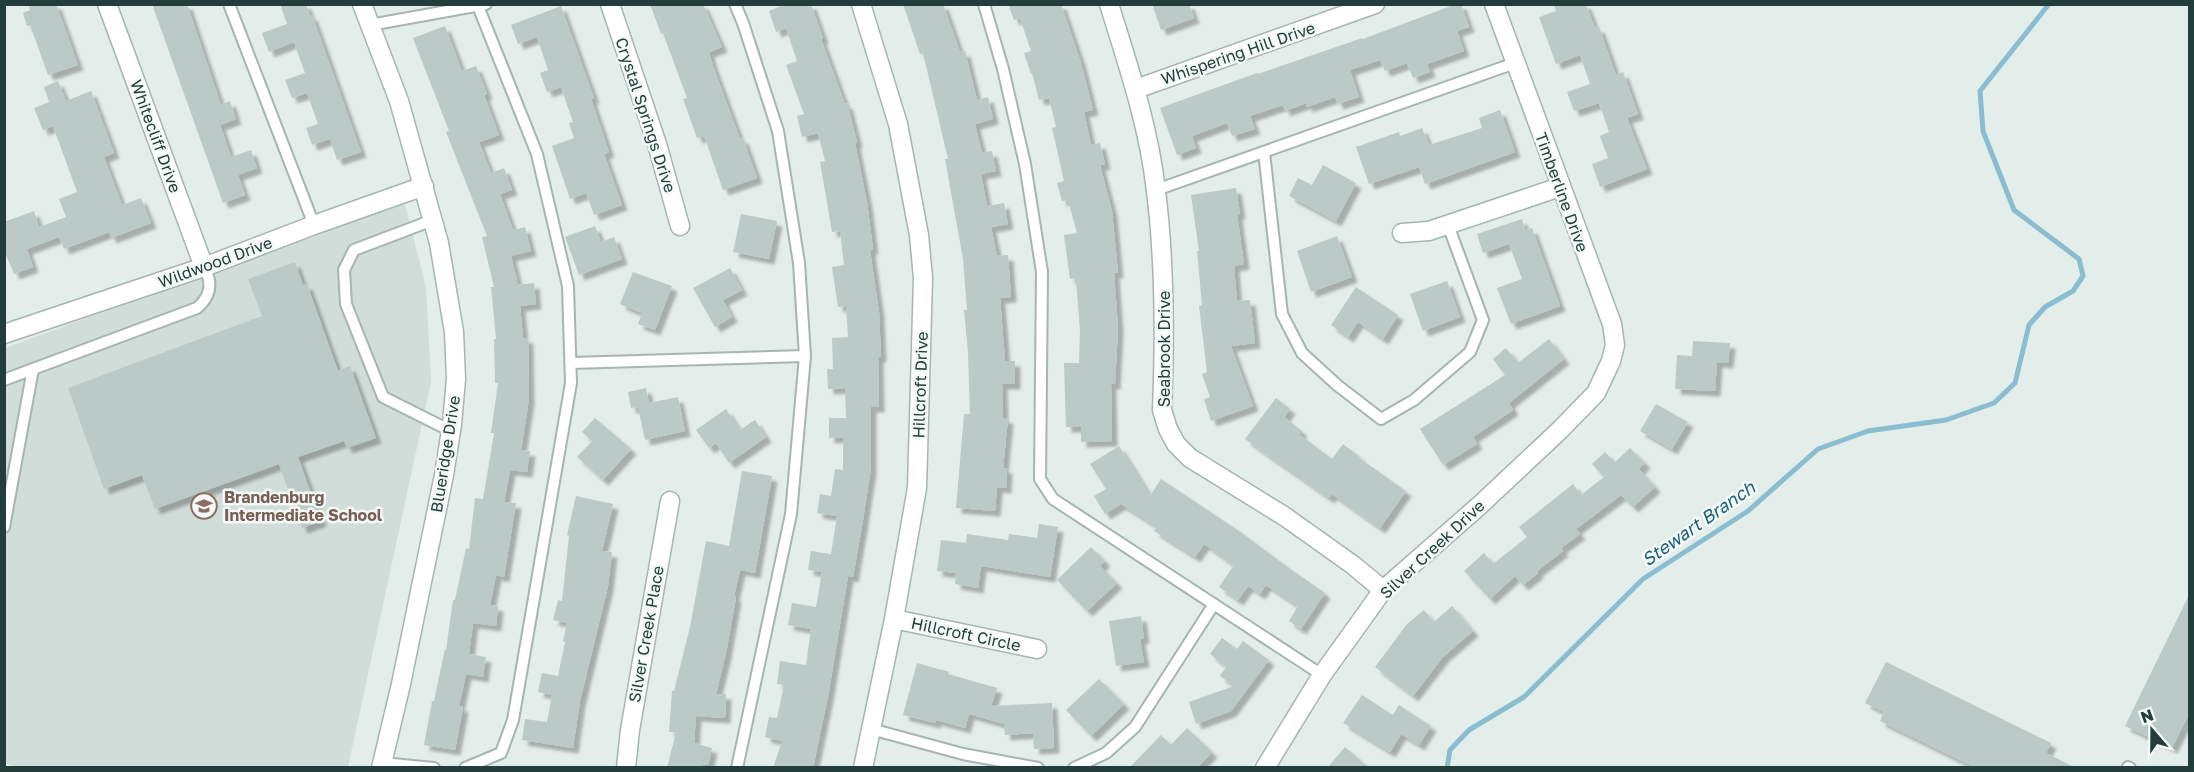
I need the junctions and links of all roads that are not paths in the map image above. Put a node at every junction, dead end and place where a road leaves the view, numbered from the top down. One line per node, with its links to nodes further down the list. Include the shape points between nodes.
1 (107, 4): 24 (street, Whitecliff Drive)
2 (229, 4): 20 (lane)
3 (362, 4): 12 (street, Blueridge Drive)
4 (610, 4): 22 (street, Crystal Springs Drive)
5 (735, 4): 26 (lane, via 778,131 799,263)
6 (861, 4): 36 (street, Hillcroft Drive, via 898,124 923,278 917,488)
7 (984, 4): 35 (lane, via 1025,164 1042,272 1040,479 1053,499)
8 (1109, 4): 14 (street, Seabrook Drive)
9 (1375, 4): 14 (street, Whispering Hill Drive)
10 (1494, 4): 13 (street, Timberline Drive)
11 (482, 5): 12 (lane); 27 (lane, via 537,154 568,286)
12 (370, 25): 16 (street, Blueridge Drive, via 399,101)
13 (1515, 63): 15 (lane); 17 (street, Timberline Drive)
14 (1136, 89): 18 (street, Seabrook Drive)
15 (1264, 152): 18 (lane); 21 (lane, via 1282,314 1302,353 1381,419 1414,400 1470,352 1483,320)
16 (424, 186): 19 (street, Blueridge Drive); 20 (street, Wildwood Drive)
17 (1560, 187): 21 (street); 30 (street, Timberline Drive, via 1612,324 1615,345)
18 (1156, 190): 34 (street, Seabrook Drive, via 1163,276 1162,410 1176,444 1190,458 1284,516)
19 (433, 220): 31 (street, Blueridge Drive, via 454,332 456,379); 31 (lane, via 354,249 344,270 346,304 383,397)
20 (314, 225): 24 (street, Wildwood Drive)
21 (1448, 225): 23 (street)
22 (680, 226)
23 (1402, 233)
24 (204, 267): 25 (street, Wildwood Drive); 28 (lane, via 209,275 209,294 197,308)
25 (4, 334)
26 (805, 356): 27 (lane); 44 (lane, via 791,514)
27 (571, 363): 42 (lane, via 572,383 513,720 501,753)
28 (33, 369): 29 (lane); 33 (lane)
29 (4, 380)
30 (1603, 380): 34 (street, Silver Creek Drive, via 1596,393 1560,430)
31 (451, 431): 40 (street, Blueridge Drive)
32 (670, 501): 43 (street, Silver Creek Place)
33 (4, 527)
34 (1383, 591): 38 (street, Silver Creek Drive)
35 (1214, 604): 38 (lane); 47 (lane, via 1135,727 1106,753)
36 (894, 619): 37 (street, Hillcroft Circle); 39 (street, Hillcroft Drive)
37 (1038, 649)
38 (1323, 675): 48 (street, Silver Creek Drive)
39 (871, 729): 45 (street, Hillcroft Drive); 46 (lane, via 963,754)
40 (382, 766): 41 (lane)
41 (434, 768)
42 (465, 768)
43 (626, 768)
44 (737, 768)
45 (863, 768)
46 (1038, 768)
47 (1074, 768)
48 (1265, 768)

